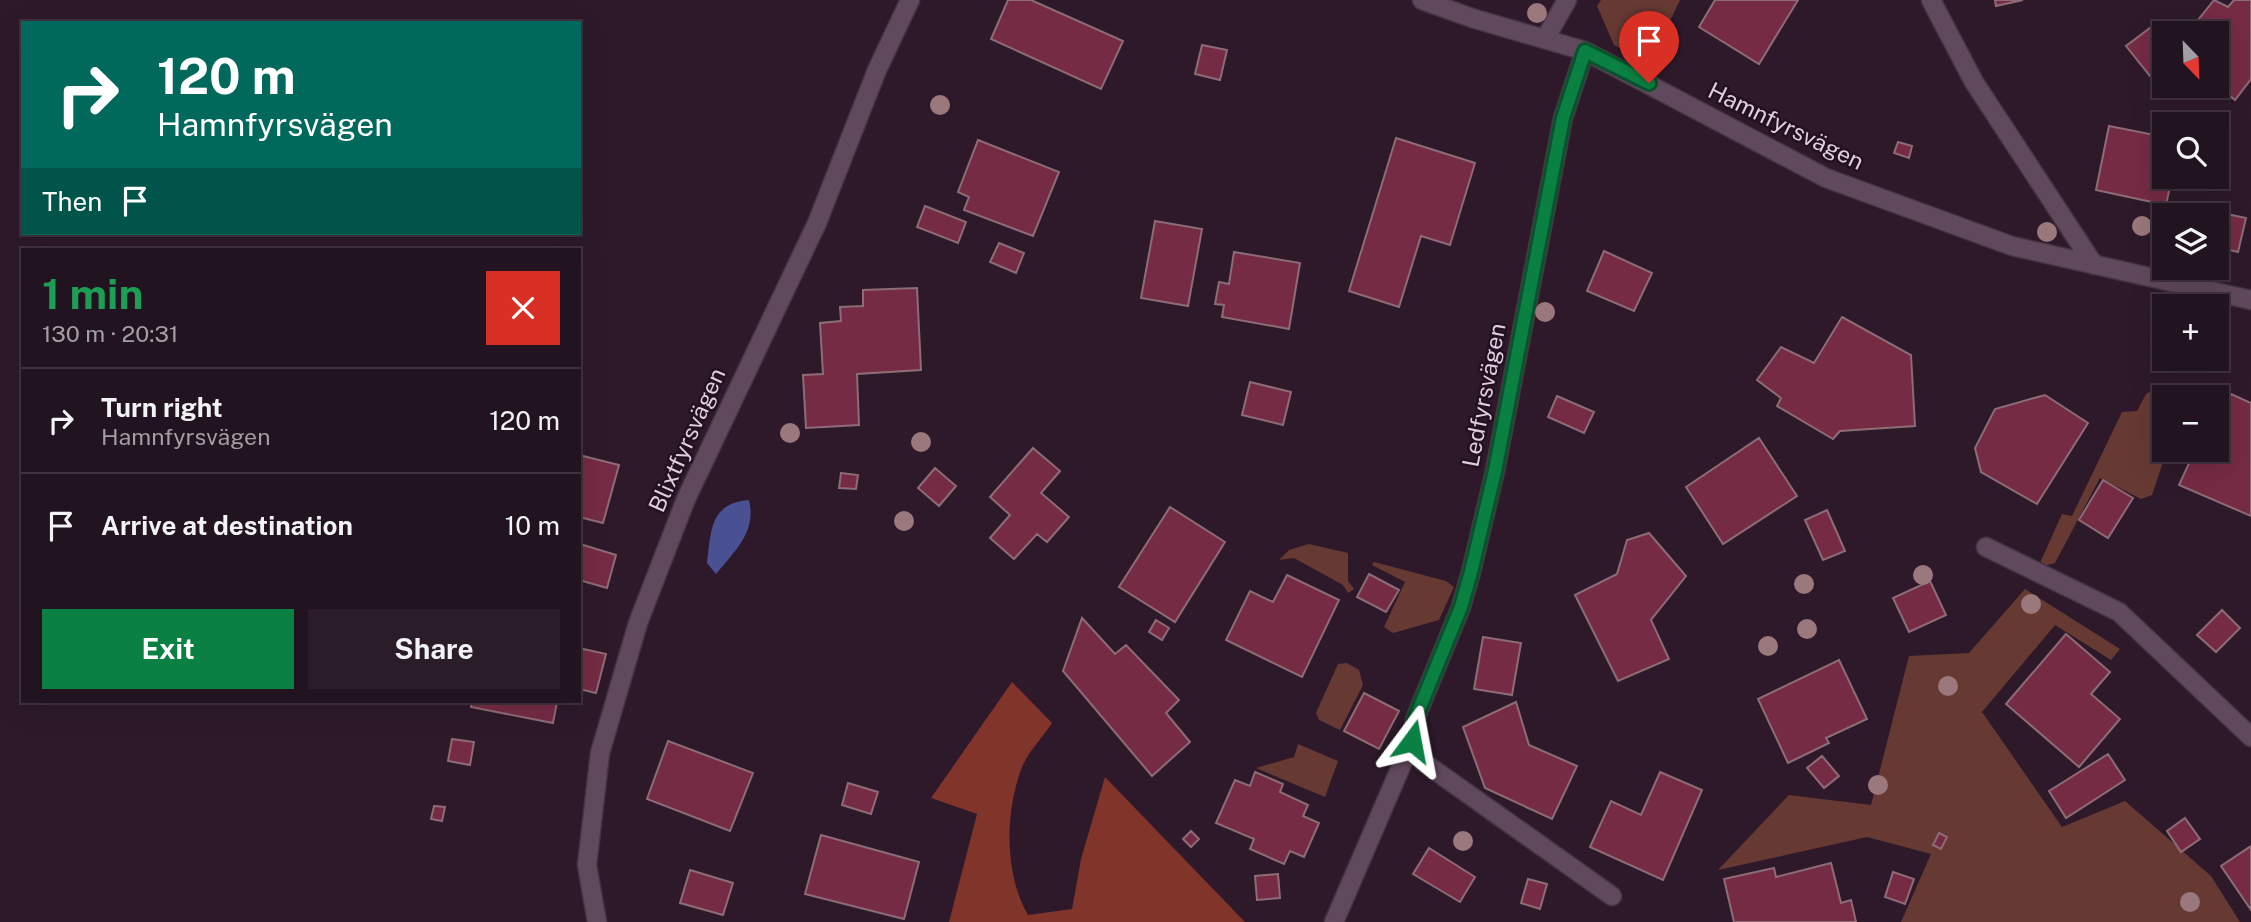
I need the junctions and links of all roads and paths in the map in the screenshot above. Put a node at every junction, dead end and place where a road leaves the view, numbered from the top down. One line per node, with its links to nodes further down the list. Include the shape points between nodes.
1 (910, 0): 13 (street, Blixtfyrsvägen, via 877,70 817,223 685,499 638,623 600,753 587,864)
2 (1422, 0): 5 (street, Hamnfyrsvägen)
3 (1567, 0): 5 (street)
4 (1931, 0): 7 (street, via 1974,82)
5 (1545, 39): 6 (street, Hamnfyrsvägen)
6 (1585, 51): 7 (street, Hamnfyrsvägen, via 1826,178 2012,246); 11 (street, Ledfyrsvägen, via 1563,118 1471,572 1415,719)
7 (2094, 265): 8 (street, Hamnfyrsvägen)
8 (2251, 300)
9 (1986, 547): 10 (street, via 2119,612)
10 (2251, 737)
11 (1412, 741): 12 (street, via 1423,762); 14 (street, Ledfyrsvägen)
12 (1612, 896)
13 (597, 922)
14 (1334, 922)

